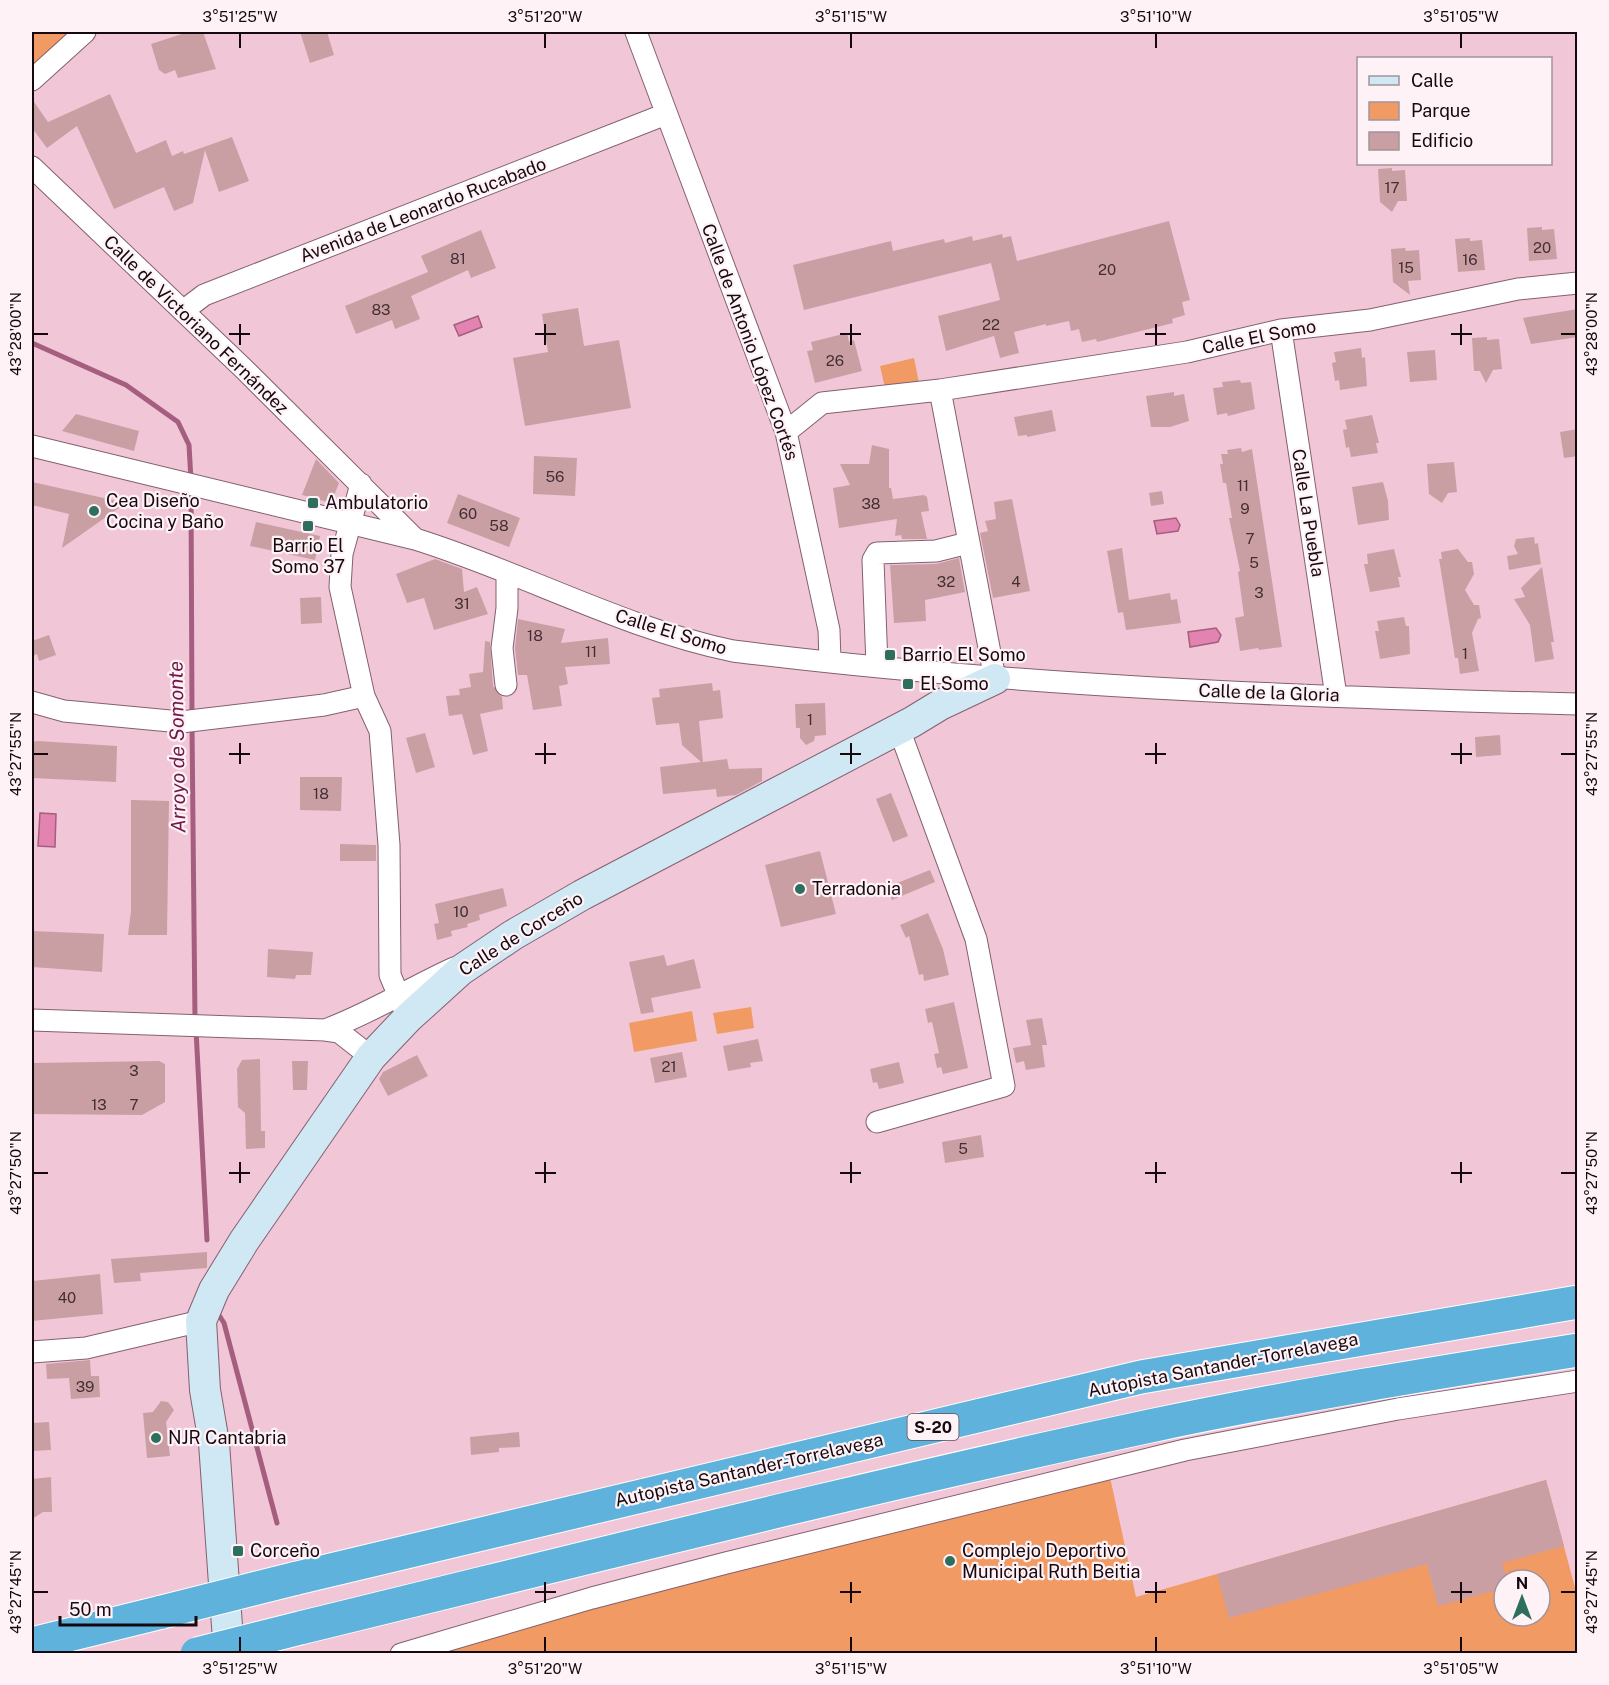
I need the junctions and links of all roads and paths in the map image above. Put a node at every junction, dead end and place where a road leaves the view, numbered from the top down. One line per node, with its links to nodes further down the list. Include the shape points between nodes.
1 (85, 32): 3 (street)
2 (636, 32): 4 (street, Calle de Antonio López Cortés)
3 (32, 80)
4 (666, 114): 7 (street, Avenida de Leonardo Rucabado, via 204,295); 10 (street, Calle de Antonio López Cortés)
5 (32, 167): 7 (street, Calle de Victoriano Fernández)
6 (1578, 283): 8 (street, Calle El Somo, via 1518,289 1370,320)
7 (183, 311): 12 (street, Calle de Victoriano Fernández)
8 (1281, 330): 9 (street, Calle El Somo, via 1187,352); 23 (street, Calle La Puebla)
9 (940, 390): 10 (street, Calle El Somo, via 822,403); 15 (street)
10 (786, 432): 17 (street, Calle de Antonio López Cortés, via 829,630)
11 (32, 446): 13 (street, Calle El Somo)
12 (361, 484): 13 (street); 14 (street, Calle de Victoriano Fernández)
13 (350, 523): 14 (street, Calle El Somo); 22 (street, via 342,554 340,587)
14 (415, 539): 16 (street, Calle El Somo)
15 (968, 543): 18 (street, via 936,551 877,553 873,560); 20 (street)
16 (507, 574): 17 (street, Calle El Somo, via 699,644); 21 (street, via 502,648)
17 (830, 661): 18 (street, Calle El Somo)
18 (877, 666): 19 (street, Calle El Somo)
19 (961, 675): 20 (street, Calle de la Gloria); 26 (main road, Calle de Corceño)
20 (995, 679): 23 (street, Calle de la Gloria); 26 (main road, Calle de Corceño)
21 (506, 685)
22 (364, 696): 24 (street, via 324,705 181,722 64,711); 28 (street, via 380,731 389,845 390,975)
23 (1335, 696): 25 (street, Calle de la Gloria)
24 (32, 702)
25 (1578, 704)
26 (940, 705): 27 (main road, Calle de Corceño)
27 (899, 729): 28 (main road, Calle de Corceño, via 582,895); 32 (street, via 976,939 1004,1086)
28 (396, 1007): 30 (street); 31 (main road, Calle de Corceño)
29 (32, 1020): 30 (street)
30 (325, 1030): 31 (street)
31 (378, 1049): 34 (main road, Calle de Corceño, via 244,1241 214,1290)
32 (877, 1122)
33 (1578, 1302): 38 (highway, Autopista Santander-Torrelavega / S-20, bridge, via 1141,1377)
34 (201, 1321): 36 (street, via 87,1348); 40 (main road)
35 (1578, 1350): 39 (highway, bridge, via 1377,1382 1150,1426)
36 (32, 1352)
37 (1578, 1381): 41 (street, via 1398,1409 1185,1450 715,1565)
38 (32, 1644)
39 (196, 1653)
40 (229, 1653)
41 (401, 1653)

